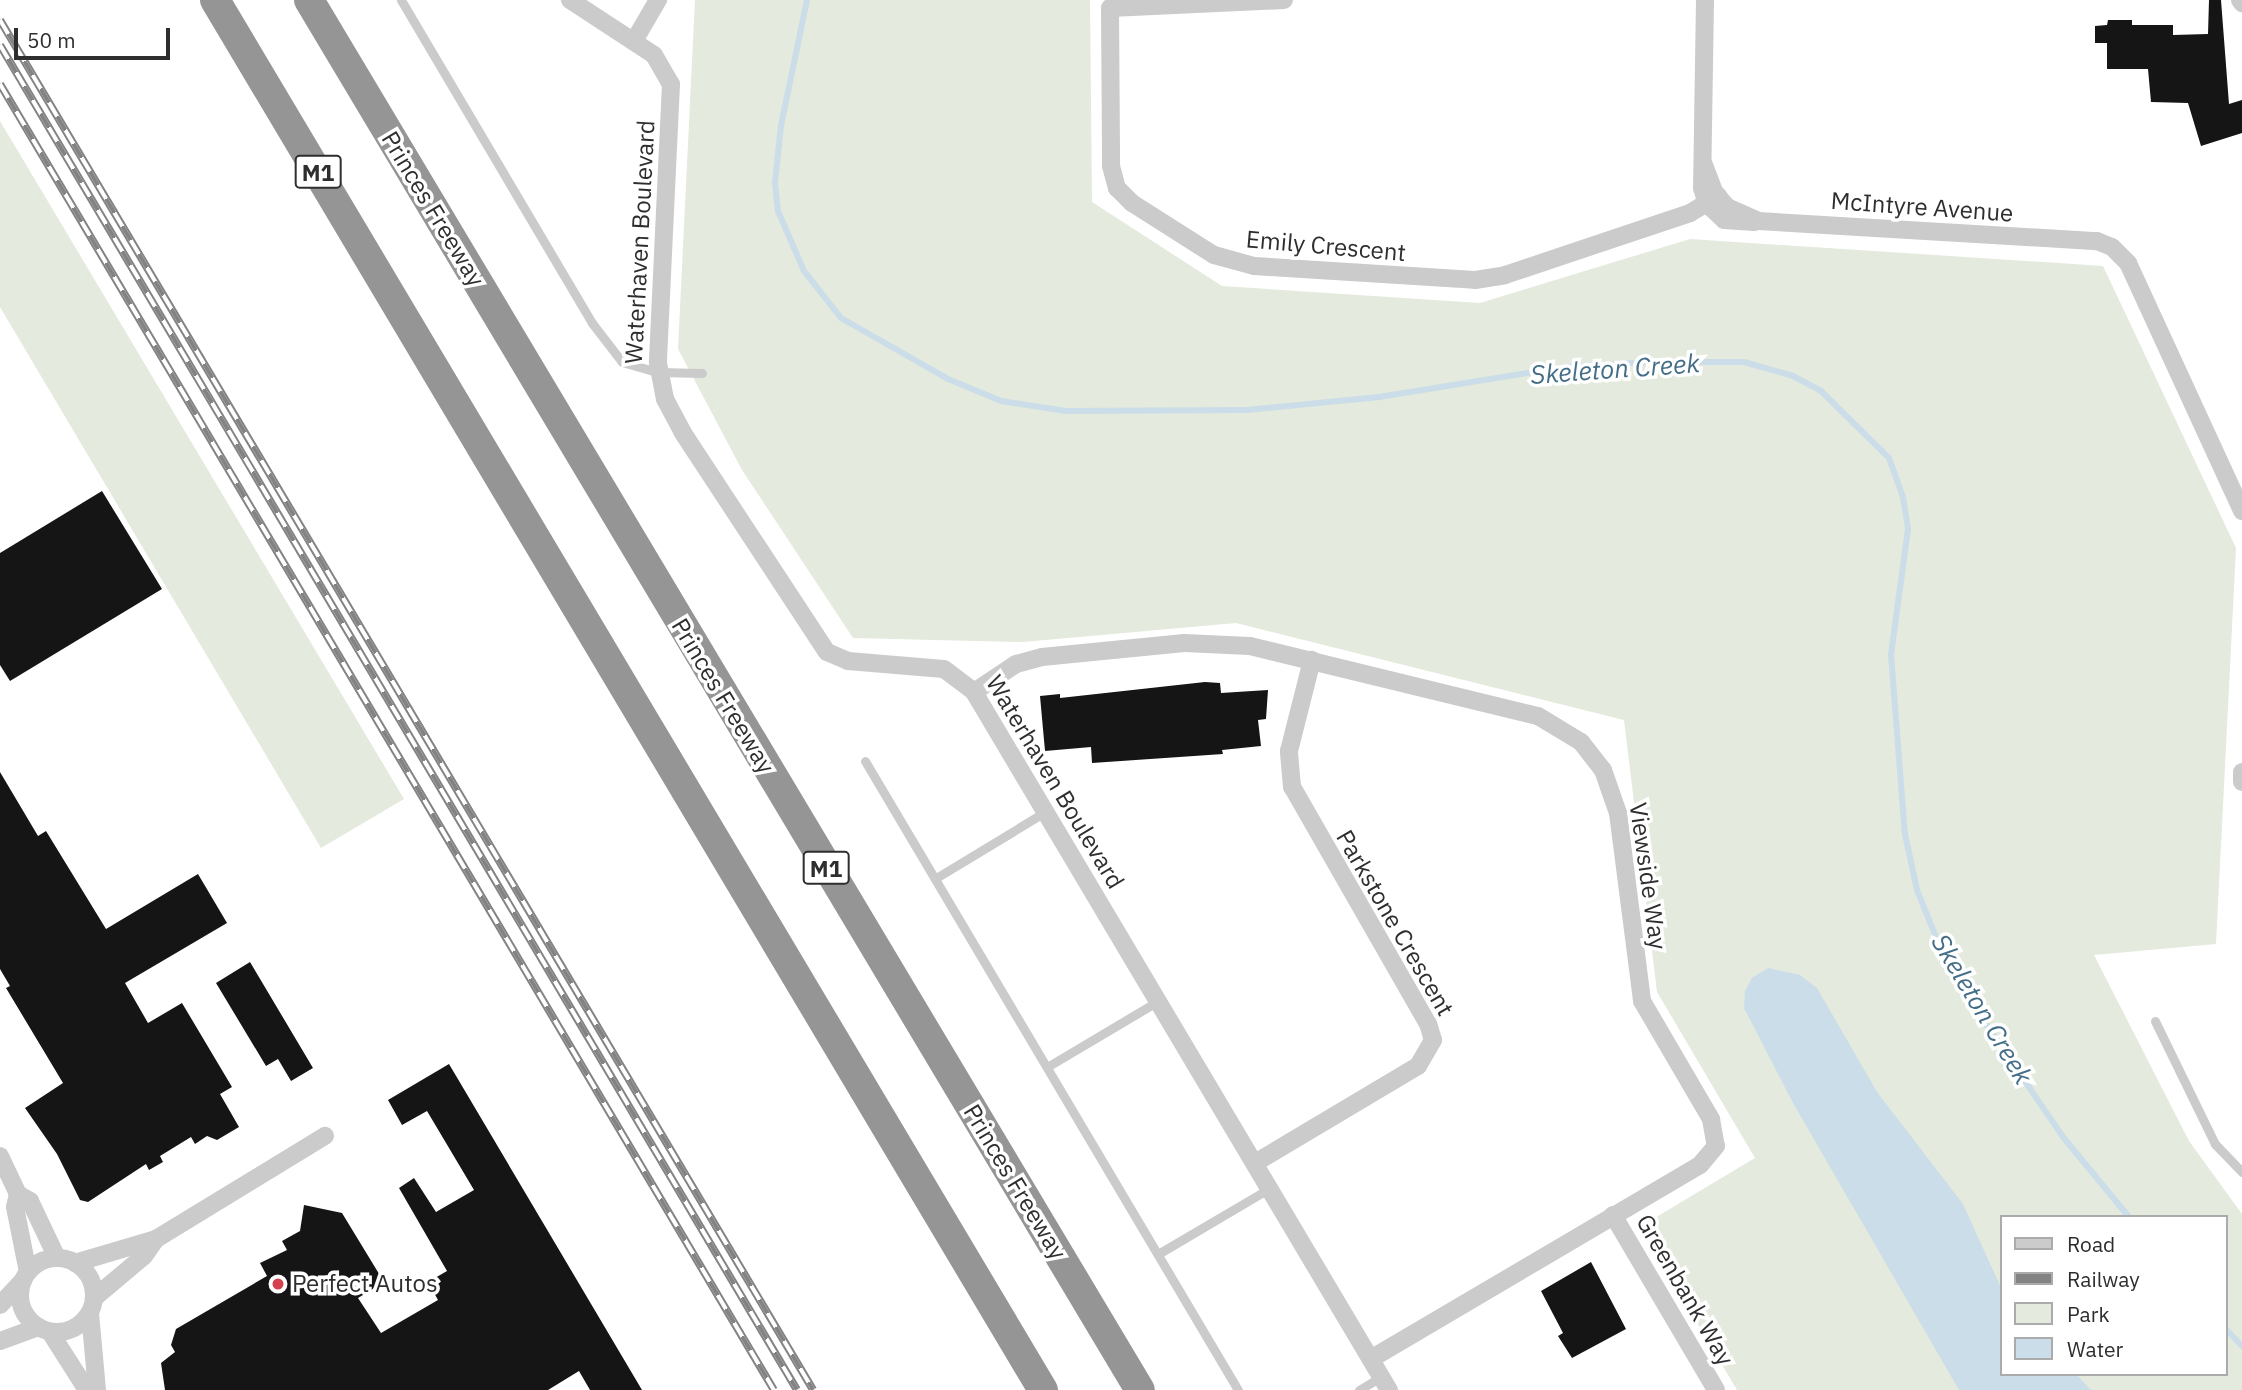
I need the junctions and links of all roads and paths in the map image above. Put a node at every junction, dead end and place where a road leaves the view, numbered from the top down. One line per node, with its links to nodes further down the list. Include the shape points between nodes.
1 (215, 0): 44 (highway, M1)
2 (309, 0): 45 (highway, Princes Freeway / M1)
3 (401, 0): 11 (lane, via 592,323 622,362)
4 (570, 0): 9 (street, Waterhaven Boulevard)
5 (658, 0): 9 (street)
6 (1284, 0): 8 (street, Emily Crescent)
7 (1705, 0): 10 (street, via 1704,165)
8 (1110, 4): 10 (street, Emily Crescent, via 1111,166 1117,188 1132,203 1231,261 1475,280 1505,275)
9 (634, 40): 11 (street, Waterhaven Boulevard, via 654,55 671,84)
10 (1712, 200): 13 (street, McIntyre Avenue, via 1758,221 2084,242 2133,281)
11 (658, 372): 12 (lane); 15 (street, Waterhaven Boulevard, via 664,399 694,451 821,647 848,661 944,669)
12 (702, 373)
13 (2242, 510)
14 (1312, 660): 15 (street, Viewside Way, via 1241,645 1168,645 1032,659); 26 (street, Parkstone Crescent, via 1289,751 1292,787 1433,1040 1419,1066); 30 (street, Viewside Way, via 1538,716 1581,743 1603,770 1618,813 1642,1001 1704,1106 1717,1137 1716,1146 1700,1165)
15 (974, 692): 19 (street, Waterhaven Boulevard)
16 (865, 761): 20 (lane)
17 (2242, 772): 18 (street)
18 (2242, 782)
19 (1045, 811): 20 (lane); 21 (street, Waterhaven Boulevard)
20 (936, 878): 23 (lane)
21 (1158, 1001): 23 (lane); 26 (street, Waterhaven Boulevard)
22 (2155, 1021): 27 (lane, via 2216,1144)
23 (1047, 1067): 32 (lane)
24 (325, 1136): 31 (street)
25 (0, 1156): 29 (street)
26 (1255, 1163): 28 (street, Waterhaven Boulevard)
27 (2242, 1172)
28 (1270, 1188): 32 (lane); 40 (street, Waterhaven Boulevard)
29 (18, 1194): 33 (street, via 30,1202); 35 (street, via 15,1206)
30 (1613, 1215): 40 (street, Viewside Way); 48 (street, Greenbank Way)
31 (156, 1239): 34 (street); 37 (street)
32 (1158, 1254): 46 (lane)
33 (57, 1258): 34 (street); 35 (street)
34 (75, 1263): 37 (street, via 86,1272)
35 (25, 1276): 36 (street); 38 (street, via 22,1307)
36 (0, 1305)
37 (92, 1306): 38 (street, via 73,1329); 43 (street)
38 (44, 1330): 39 (street); 42 (street)
39 (0, 1341)
40 (1371, 1359): 41 (street, Waterhaven Boulevard)
41 (1385, 1384): 47 (lane)
42 (87, 1390)
43 (97, 1390)
44 (1043, 1390)
45 (1140, 1390)
46 (1238, 1390)
47 (1359, 1390)
48 (1716, 1390)

